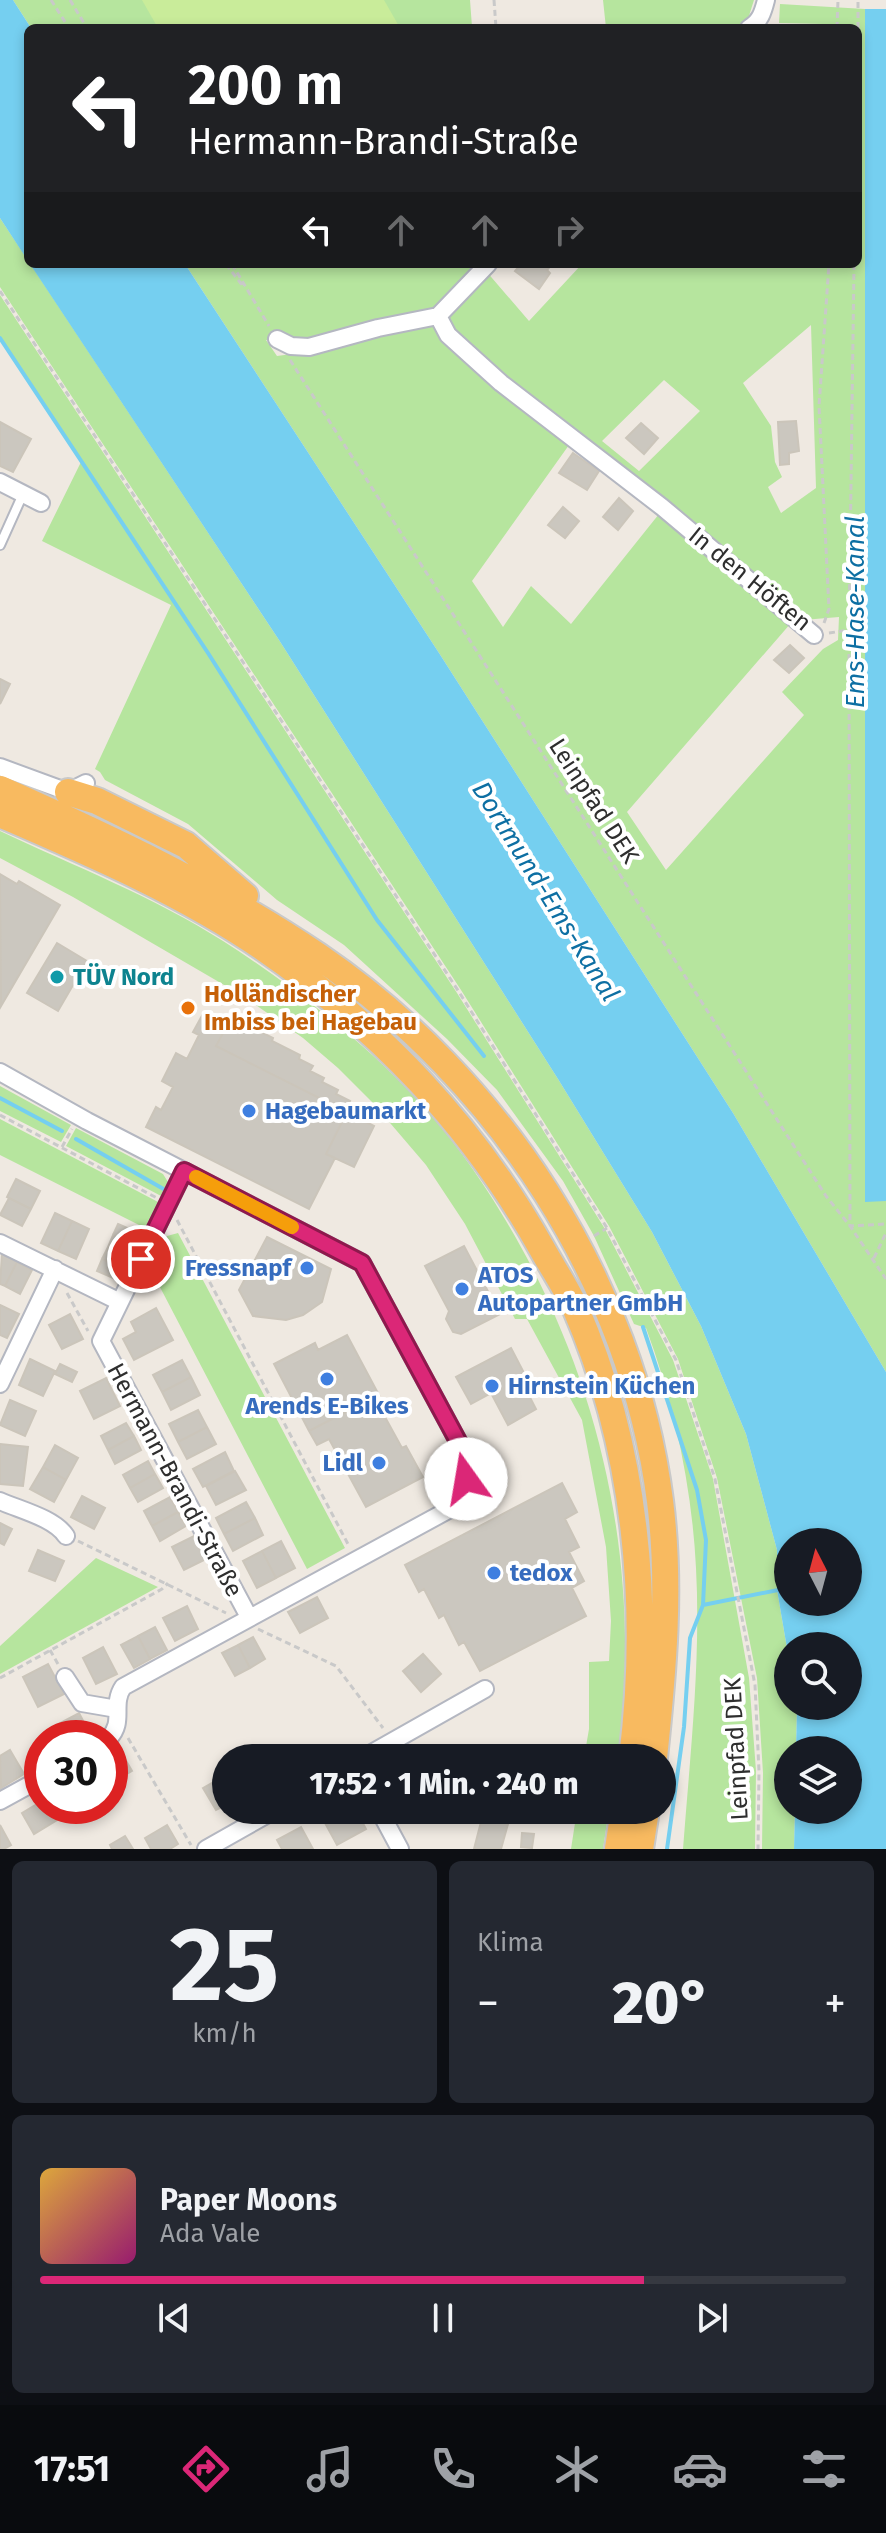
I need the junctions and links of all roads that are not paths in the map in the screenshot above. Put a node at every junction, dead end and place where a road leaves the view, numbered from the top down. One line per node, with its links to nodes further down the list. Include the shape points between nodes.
1 (766, 0): 2 (street)
2 (756, 24)
3 (484, 268): 4 (street)
4 (438, 316): 5 (street, via 309,347); 10 (street, In den Höften, via 448,335 501,383 662,507)
5 (277, 339)
6 (0, 482): 7 (street)
7 (23, 494): 8 (street); 9 (lane)
8 (41, 503)
9 (0, 545)
10 (814, 635)
11 (0, 767): 12 (street, via 42,785)
12 (77, 788): 15 (highway, via 186,845 250,901 345,964)
13 (0, 789): 15 (highway, via 208,888 320,958)
14 (0, 814): 30 (highway, via 181,899 264,948 381,1041 425,1085 501,1181 574,1305 619,1442 630,1500 638,1605)
15 (378, 1002): 31 (highway, via 507,1134 549,1194 600,1292 630,1369 661,1502 666,1614)
16 (0, 1072): 17 (street)
17 (184, 1171): 20 (street, Hermann-Brandi-Straße); 24 (street, Hermann-Brandi-Straße, via 362,1263 459,1443 466,1479 452,1508)
18 (0, 1243): 19 (street)
19 (59, 1271): 20 (street); 21 (street)
20 (120, 1302): 24 (street, Hermann-Brandi-Straße, via 101,1341)
21 (0, 1384)
22 (0, 1501): 23 (street, via 51,1521)
23 (66, 1536)
24 (245, 1619): 27 (street, Hermann-Brandi-Straße, via 123,1687 117,1697)
25 (65, 1677): 27 (street, via 82,1703)
26 (485, 1689): 29 (street)
27 (118, 1715): 28 (street, Hermann-Brandi-Straße)
28 (117, 1720)
29 (386, 1744)
30 (633, 1744)
31 (661, 1744)
32 (24, 1788): 33 (street)
33 (0, 1801)
34 (250, 1824): 38 (street)
35 (387, 1824): 39 (street)
36 (622, 1824): 40 (highway)
37 (644, 1824): 41 (highway)
38 (206, 1849)
39 (400, 1849)
40 (618, 1849)
41 (640, 1849)

